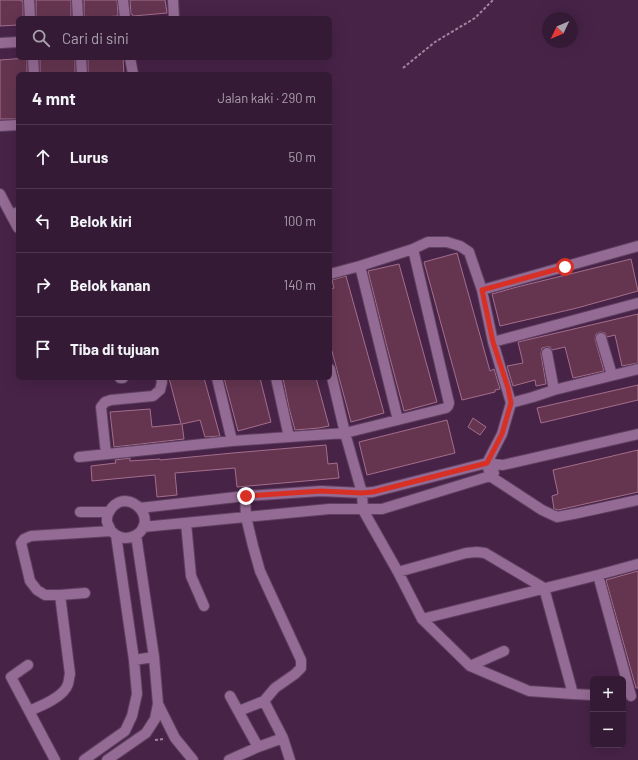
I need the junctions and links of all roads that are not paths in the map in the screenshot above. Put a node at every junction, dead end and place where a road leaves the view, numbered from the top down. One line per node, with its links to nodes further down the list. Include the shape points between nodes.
1 (29, 0): 5 (street)
2 (77, 0): 6 (street)
3 (123, 0): 7 (street)
4 (172, 0): 8 (street)
5 (30, 16)
6 (78, 16)
7 (125, 16)
8 (174, 16)
9 (16, 42): 10 (street)
10 (0, 43)
11 (33, 60): 14 (street)
12 (81, 60): 15 (street)
13 (130, 60): 16 (street)
14 (34, 72)
15 (82, 72)
16 (133, 72)
17 (16, 125): 18 (street)
18 (0, 126)
19 (0, 194): 20 (street)
20 (15, 213)
21 (638, 246): 25 (street)
22 (414, 249): 23 (street); 25 (street, via 428,242 448,242 460,246 469,252); 38 (street, via 449,403 446,408)
23 (360, 266): 24 (street); 38 (street)
24 (332, 273)
25 (482, 290): 28 (street)
26 (638, 303): 28 (street)
27 (601, 338): 31 (street)
28 (493, 342): 37 (street)
29 (547, 353): 36 (street)
30 (638, 369): 31 (street)
31 (612, 375): 36 (street)
32 (332, 378): 39 (street)
33 (162, 380): 43 (street, via 160,390 153,396 111,400 101,406)
34 (217, 380): 42 (street)
35 (276, 380): 41 (street)
36 (554, 390): 37 (street)
37 (511, 403): 45 (street, via 502,434)
38 (398, 420): 39 (street)
39 (345, 433): 41 (street); 48 (street)
40 (638, 434): 46 (street)
41 (289, 437): 42 (street)
42 (232, 441): 43 (street)
43 (106, 454): 44 (street)
44 (79, 457)
45 (487, 463): 46 (street); 47 (street); 48 (street)
46 (503, 465): 47 (street)
47 (490, 476): 50 (street, via 542,510 557,516); 52 (street, via 382,509)
48 (362, 493): 49 (street, via 321,491); 52 (street)
49 (246, 496): 51 (street); 55 (street)
50 (638, 500)
51 (140, 508): 54 (street, via 133,502 123,501 114,505); 57 (street, via 144,517)
52 (363, 510): 55 (street, via 329,509); 61 (street)
53 (80, 512): 54 (street)
54 (108, 512): 58 (street, via 107,522)
55 (246, 517): 56 (street); 77 (street, via 260,571 301,660 301,668 275,688)
56 (186, 523): 57 (street); 66 (street, via 191,576)
57 (143, 527): 59 (street)
58 (113, 533): 59 (street, via 126,538); 65 (street, via 30,536 21,543 30,581 45,595); 70 (street)
59 (136, 535): 69 (street)
60 (638, 564): 62 (street)
61 (398, 572): 63 (street, via 477,552 485,553); 67 (street)
62 (598, 575): 63 (street); 75 (street)
63 (544, 588): 67 (street); 73 (street)
64 (85, 593): 65 (street)
65 (60, 595): 80 (street, via 70,674 68,685 64,692)
66 (204, 606)
67 (422, 619): 72 (street)
68 (504, 651): 72 (street)
69 (154, 657): 70 (street); 78 (street)
70 (134, 660): 84 (street, via 137,694 132,716 125,730)
71 (28, 665): 80 (street, via 11,677)
72 (470, 666): 73 (street, via 529,691)
73 (573, 694): 74 (street)
74 (590, 695)
75 (631, 695)
76 (230, 696): 79 (street)
77 (264, 701): 79 (street); 81 (street)
78 (158, 704): 85 (street, via 155,719 146,734); 86 (street, via 175,738)
79 (238, 711): 82 (street)
80 (29, 712): 83 (street)
81 (283, 738): 82 (street); 88 (street)
82 (258, 747): 87 (street)
83 (55, 760)
84 (84, 760)
85 (107, 760)
86 (193, 760)
87 (229, 760)
88 (290, 760)

